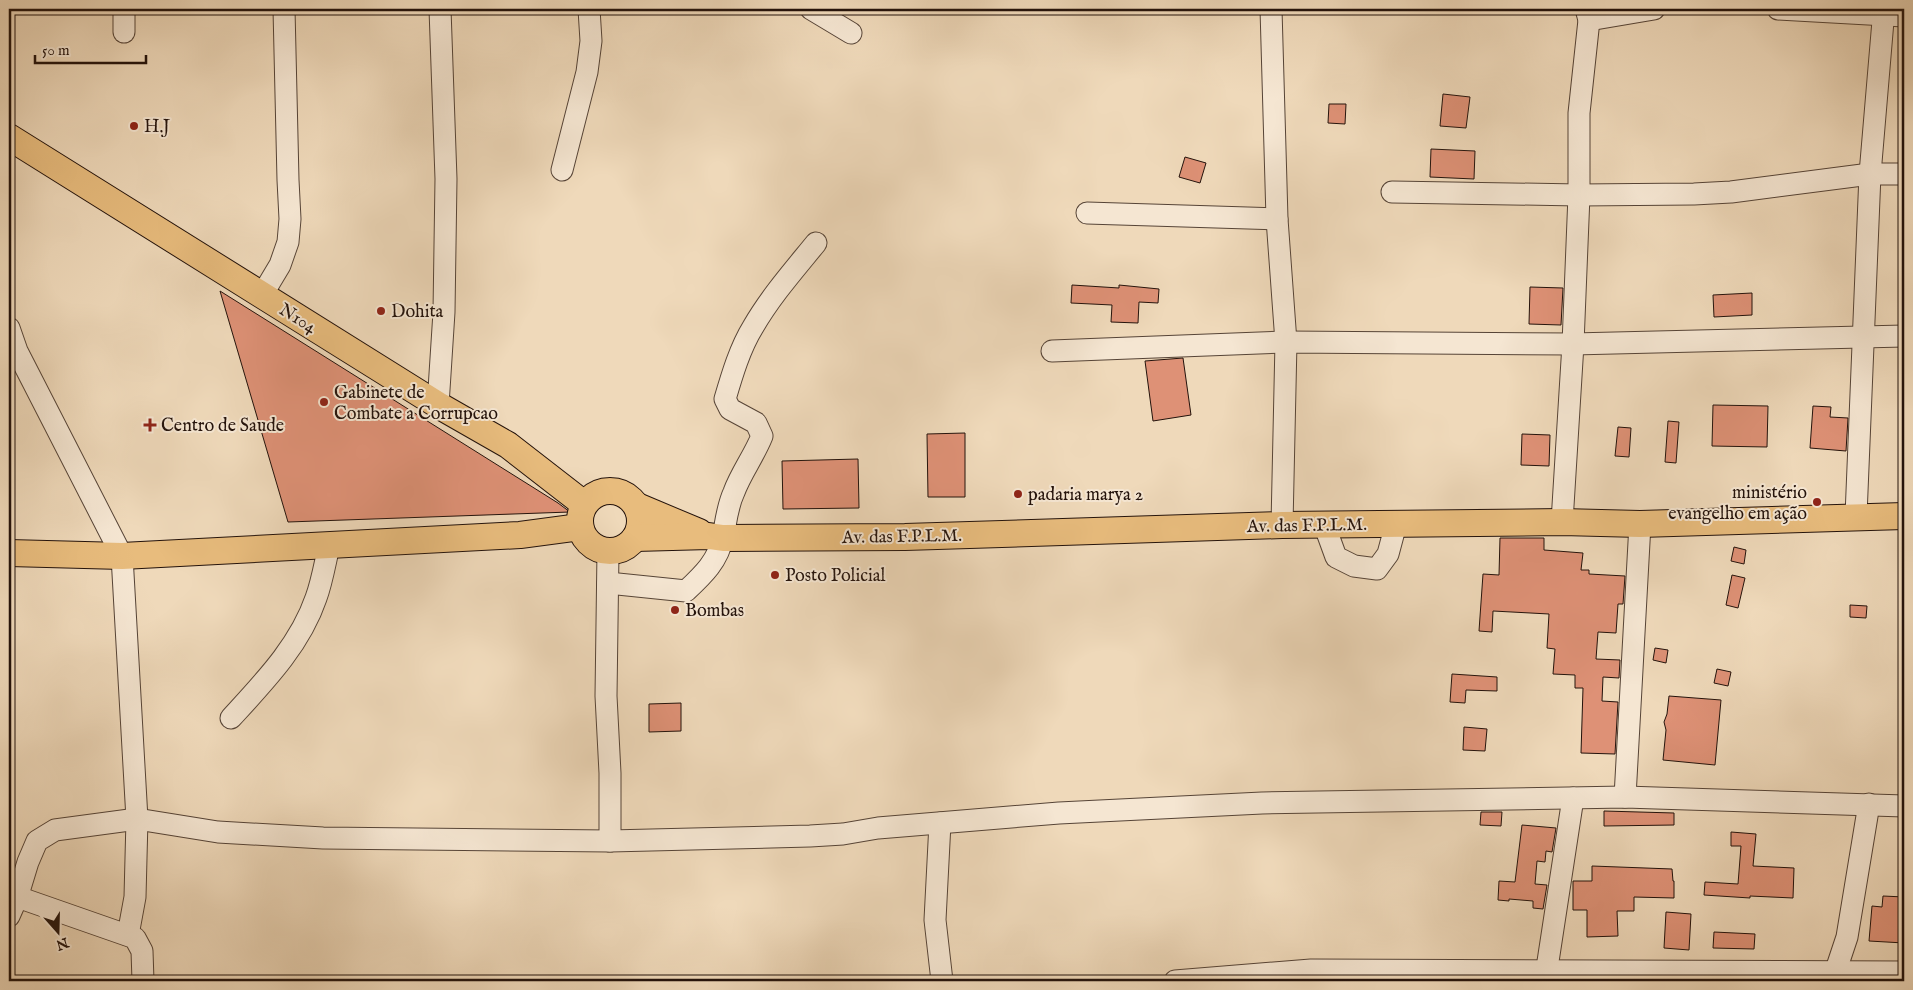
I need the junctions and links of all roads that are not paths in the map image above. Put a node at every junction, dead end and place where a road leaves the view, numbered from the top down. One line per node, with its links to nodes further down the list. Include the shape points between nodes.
1 (124, 9): 12 (street)
2 (284, 9): 23 (street, via 290,220 288,242 280,265)
3 (440, 9): 30 (street, via 446,178 444,312)
4 (589, 9): 15 (street, via 587,72)
5 (811, 9): 13 (street)
6 (1271, 9): 21 (street)
7 (1654, 9): 10 (street)
8 (1778, 9): 9 (street)
9 (1883, 11): 11 (street); 16 (street)
10 (1588, 14): 19 (street, via 1579,113)
11 (1904, 16)
12 (124, 32)
13 (851, 33)
14 (9, 137): 23 (main road, N104 / N104)
15 (562, 170)
16 (1870, 174): 17 (street); 19 (street, via 1731,192); 26 (street)
17 (1904, 174)
18 (1392, 192): 19 (street)
19 (1579, 195): 28 (street)
20 (1088, 212): 21 (street)
21 (1277, 219): 27 (street)
22 (816, 243): 40 (street, via 752,328 732,374 725,399 730,409 756,424 762,436 734,491)
23 (262, 295): 30 (main road, N104 / N104)
24 (9, 328): 45 (street, via 17,351)
25 (1904, 336): 26 (street)
26 (1863, 337): 28 (street); 33 (street)
27 (1286, 342): 28 (street); 29 (street); 39 (street)
28 (1573, 344): 35 (street)
29 (1052, 351)
30 (438, 405): 32 (main road, N104 / N104, via 508,445)
31 (637, 506): 32 (main road, via 626,495 611,490 596,494); 40 (main road, Av. das F.P.L.M.); 41 (main road, via 640,522)
32 (582, 515): 42 (main road, via 520,535); 43 (main road, N104 / N104, via 582,534 593,546)
33 (1856, 516): 34 (main road, Av. das F.P.L.M.); 38 (main road, Av. das F.P.L.M.)
34 (1904, 516)
35 (1562, 522): 37 (main road, Av. das F.P.L.M.); 38 (main road, Av. das F.P.L.M.)
36 (1324, 524): 37 (main road, Av. das F.P.L.M.); 37 (street, via 1336,557 1354,566 1377,569 1388,554); 39 (main road, Av. das F.P.L.M.)
37 (1396, 524)
38 (1640, 524): 48 (street)
39 (1282, 525): 40 (main road, Av. das F.P.L.M., via 905,537)
40 (716, 537): 41 (main road, Av. das F.P.L.M.); 46 (street, via 717,555 706,572 686,591)
41 (635, 538): 43 (main road, via 623,548)
42 (329, 546): 45 (main road); 47 (street, via 316,598 296,641)
43 (608, 551): 46 (street)
44 (9, 553): 45 (main road)
45 (122, 556): 52 (street)
46 (608, 583): 54 (street, via 606,696)
47 (231, 718)
48 (1626, 797): 49 (street); 50 (street)
49 (1573, 798): 53 (street, via 1262,803 1059,812); 58 (street)
50 (1869, 804): 51 (street); 59 (street, via 1847,937)
51 (1904, 806)
52 (137, 819): 54 (street, via 218,832 323,838); 55 (street, via 55,830 37,841); 56 (street, via 135,897)
53 (940, 823): 54 (street, via 810,836); 61 (street, via 935,920)
54 (610, 841)
55 (11, 902): 56 (street)
56 (128, 934): 60 (street, via 135,938 142,951)
57 (1904, 972): 59 (street)
58 (1545, 977): 59 (street); 62 (street, via 1311,970)
59 (1835, 977)
60 (143, 981)
61 (942, 981)
62 (1174, 981)

